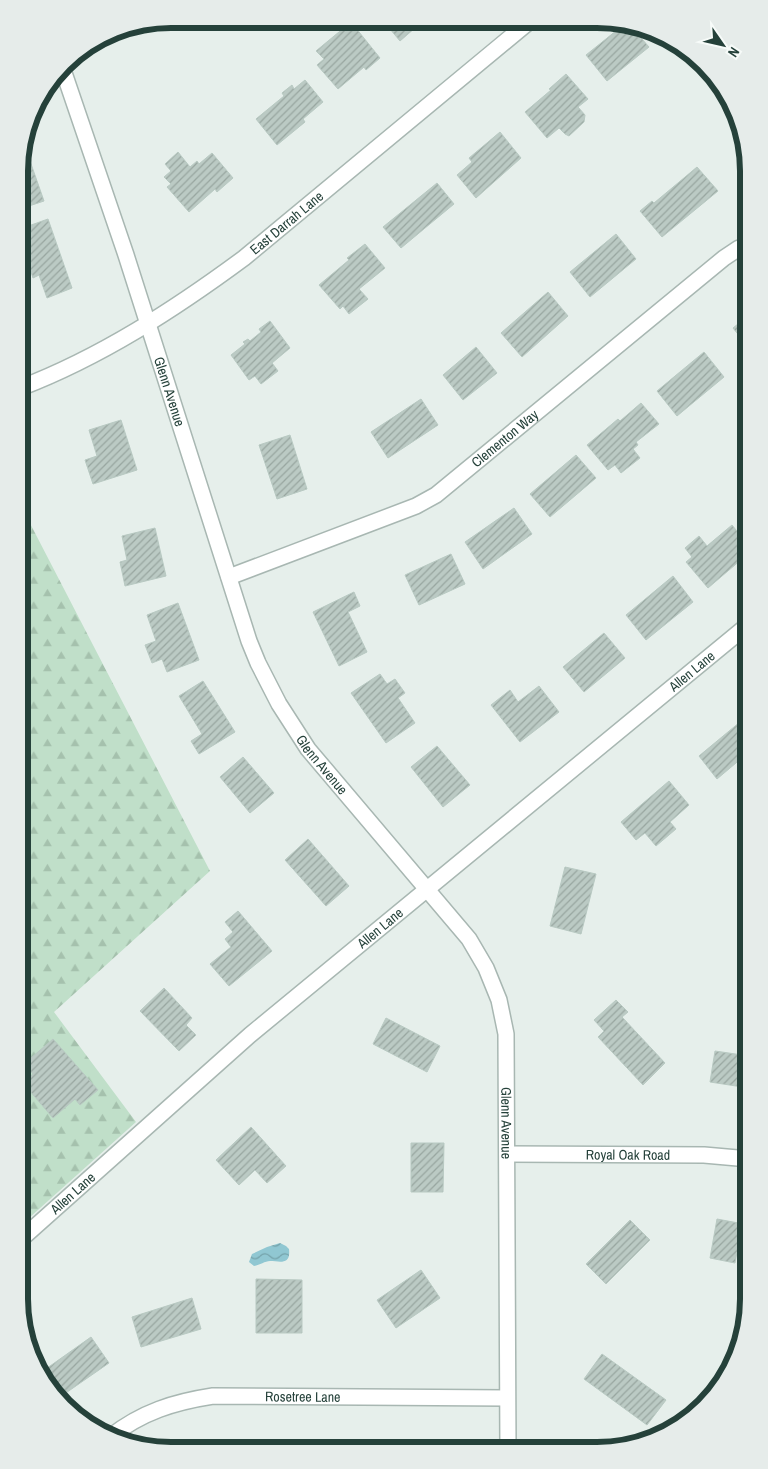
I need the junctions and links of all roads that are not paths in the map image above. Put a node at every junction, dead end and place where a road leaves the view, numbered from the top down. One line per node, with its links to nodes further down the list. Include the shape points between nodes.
1 (523, 27): 4 (street, East Darrah Lane, via 244,258)
2 (65, 74): 4 (street, Glenn Avenue)
3 (740, 248): 6 (street, Clementon Way, via 436,495 416,506)
4 (148, 324): 5 (street, East Darrah Lane, via 88,357); 6 (street, Glenn Avenue)
5 (27, 385)
6 (229, 577): 8 (street, Glenn Avenue, via 255,655 278,704 308,749)
7 (740, 631): 8 (street, Allen Lane)
8 (427, 890): 9 (street, Glenn Avenue, via 469,939 499,1000 506,1034); 11 (street, Allen Lane, via 250,1036)
9 (507, 1154): 10 (street, Royal Oak Road, via 704,1155); 12 (street, Glenn Avenue)
10 (740, 1158)
11 (27, 1234)
12 (508, 1398): 13 (street, Rosetree Lane, via 213,1396 181,1401 147,1413); 14 (street, Glenn Avenue)
13 (118, 1432)
14 (508, 1442)

